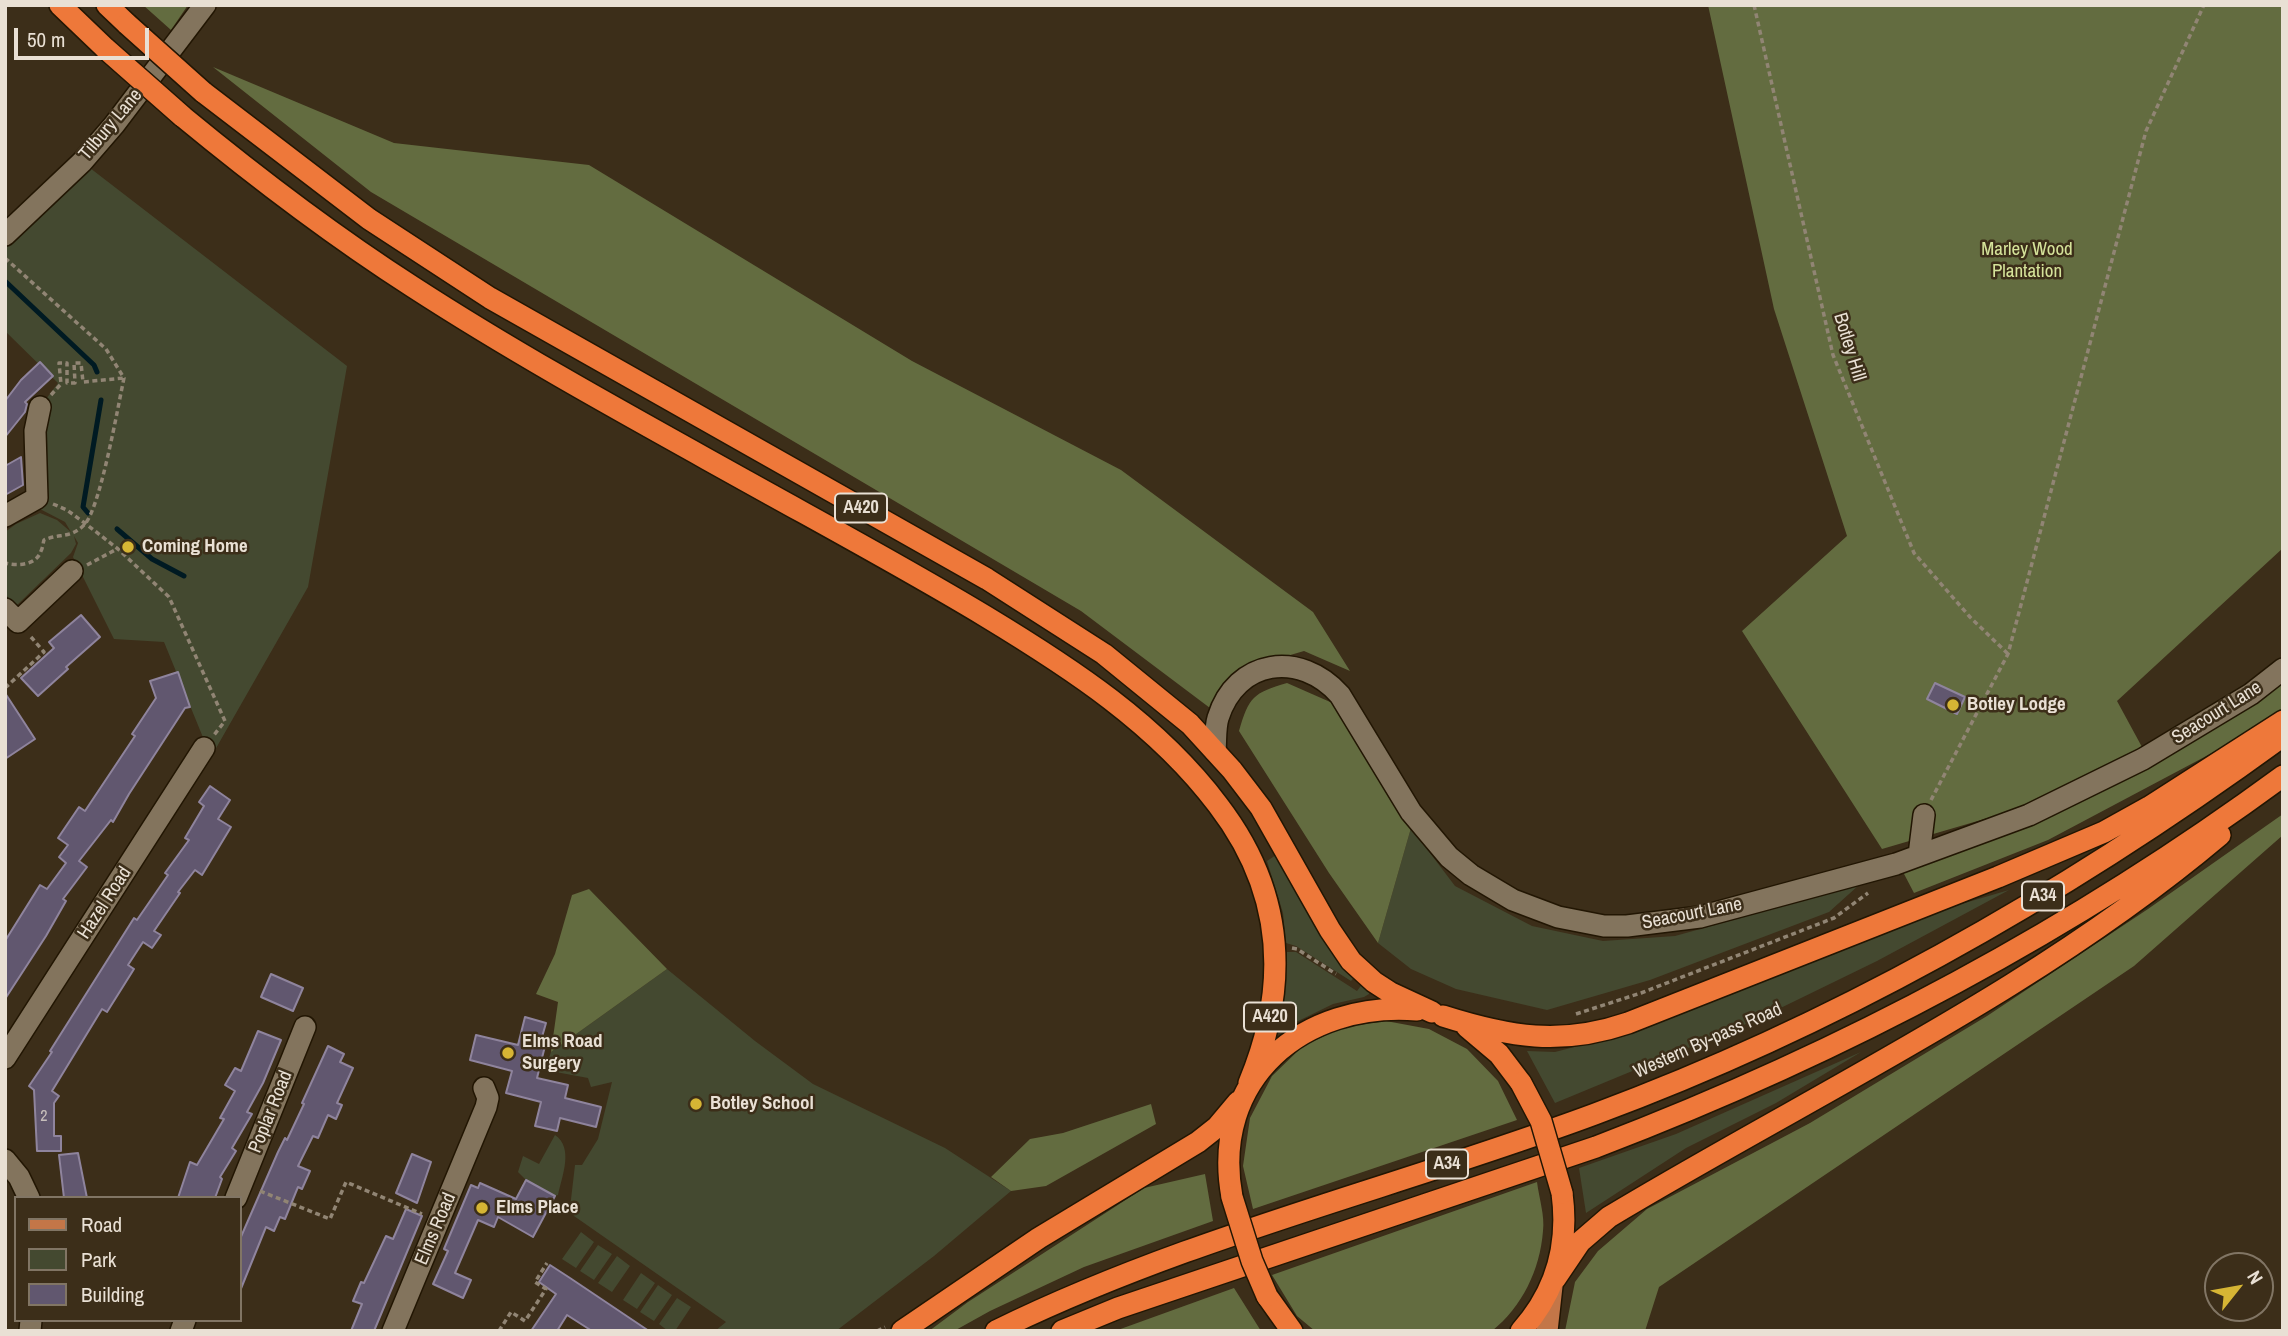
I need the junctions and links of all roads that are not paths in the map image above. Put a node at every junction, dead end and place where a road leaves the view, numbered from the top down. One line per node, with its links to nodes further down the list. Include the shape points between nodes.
1 (60, 5): 21 (highway, A420, bridge, via 182,116 300,209 409,285 568,381 987,617 1083,678 1160,741 1233,826 1267,901 1276,948 1275,986 1268,1030)
2 (107, 5): 13 (highway, A420, bridge, via 203,92 369,219 490,298 976,573 1076,635 1166,703)
3 (205, 5): 4 (street, Tilbury Lane, via 82,162)
4 (5, 235)
5 (40, 407): 6 (street, via 37,498)
6 (5, 516)
7 (72, 571): 8 (street)
8 (12, 615)
9 (2283, 669): 17 (street, Seacourt Lane, via 2251,694 2143,759 2029,816)
10 (2283, 721): 18 (highway, via 2104,832 1628,1023 1579,1036 1536,1037 1490,1030)
11 (2283, 736): 29 (highway, Western By-pass Road / A34, via 2079,875 1892,980 1789,1031 1597,1113 1181,1254)
12 (204, 748): 20 (street, Hazel Road)
13 (1216, 751): 17 (street, Seacourt Lane, via 1218,720 1242,681 1267,668 1309,670 1340,695 1411,812 1449,857 1503,896 1580,922 1627,926 1700,916); 18 (highway, A420, via 1261,808 1351,961 1382,988)
14 (2283, 776): 30 (highway, A34, via 2057,926 1904,1012 1803,1061 1596,1147 1118,1308)
15 (2283, 782): 26 (highway, via 2175,873 2000,992 1609,1217 1580,1242)
16 (1924, 815): 17 (street)
17 (1919, 855)
18 (1438, 1014): 21 (highway, via 1373,1010 1328,1021 1279,1051); 26 (highway, bridge, via 1461,1023 1488,1043 1535,1108 1563,1193 1564,1241)
19 (305, 1027): 24 (street, Poplar Road)
20 (5, 1058)
21 (1248, 1086): 27 (highway, via 1217,1127 1198,1142); 31 (highway, bridge, via 1231,1143 1232,1197 1267,1296)
22 (484, 1088): 28 (street, Elms Road, via 488,1098 478,1126)
23 (5, 1160): 25 (street)
24 (239, 1190)
25 (28, 1196)
26 (1553, 1282): 32 (highway, via 1543,1304); 33 (main road)
27 (895, 1328)
28 (393, 1331)
29 (996, 1331)
30 (1062, 1331)
31 (1292, 1331)
32 (1521, 1331)
33 (1547, 1331)

